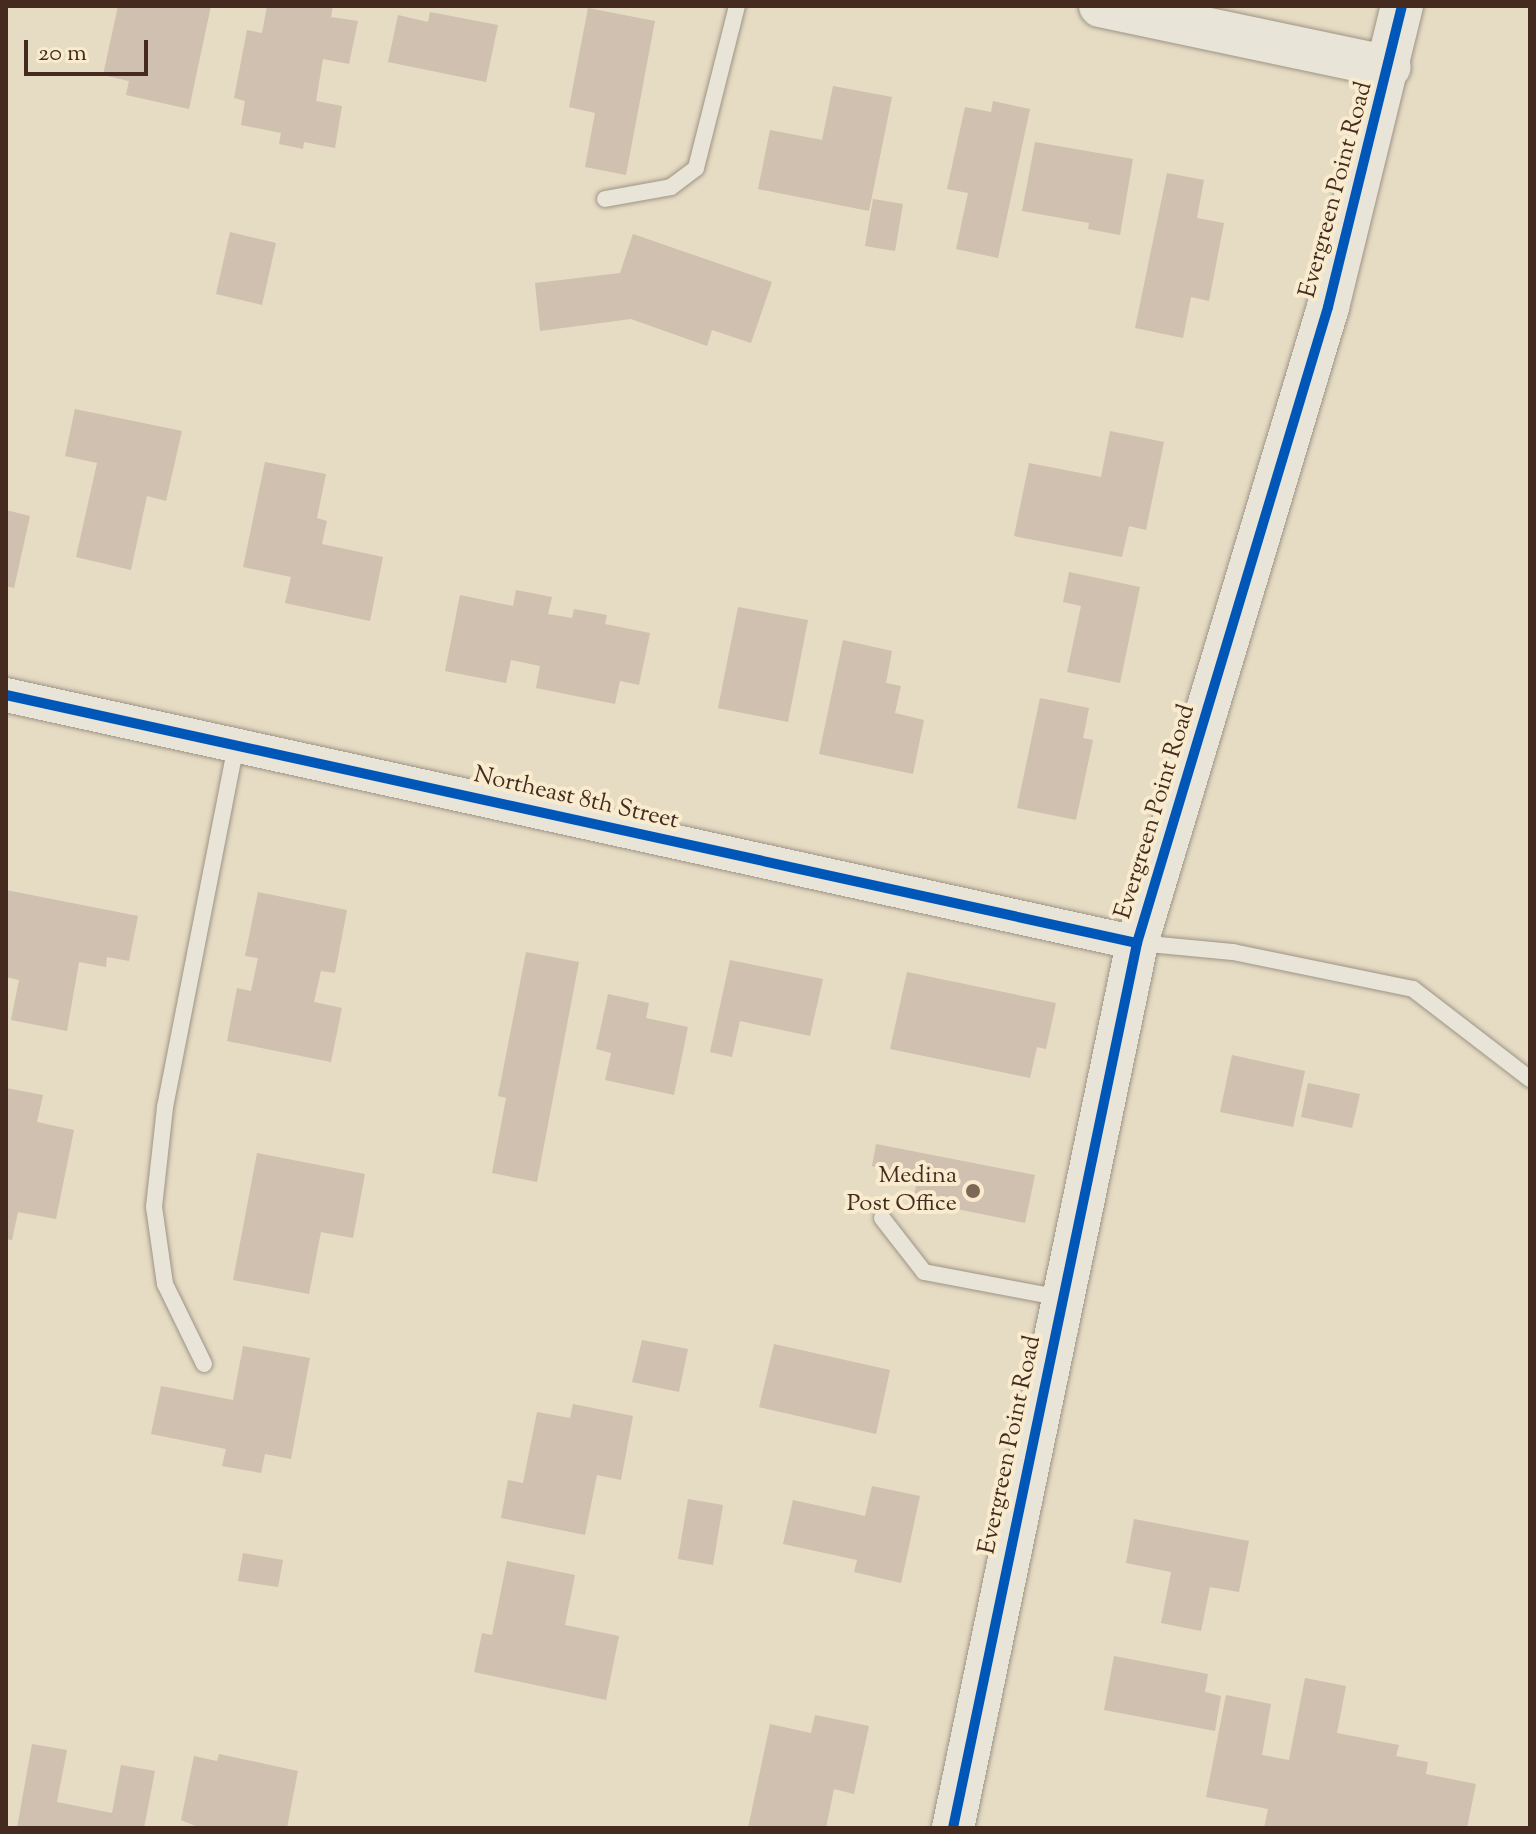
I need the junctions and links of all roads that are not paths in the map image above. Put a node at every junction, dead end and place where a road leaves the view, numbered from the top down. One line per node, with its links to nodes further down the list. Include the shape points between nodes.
1 (737, 6): 5 (lane, via 696,168 671,187)
2 (1100, 6): 4 (street)
3 (1402, 6): 4 (street, Evergreen Point Road)
4 (1390, 67): 8 (street, Evergreen Point Road, via 1323,322)
5 (605, 199)
6 (6, 695): 7 (street, Northeast 8th Street)
7 (236, 744): 8 (street, Northeast 8th Street); 12 (lane, via 165,1107 154,1207 165,1284)
8 (1137, 943): 9 (lane, via 1233,952 1413,989); 11 (street, Evergreen Point Road)
9 (1530, 1079)
10 (882, 1218): 11 (lane, via 924,1272)
11 (1062, 1298): 13 (street, Evergreen Point Road)
12 (204, 1364)
13 (953, 1828)

